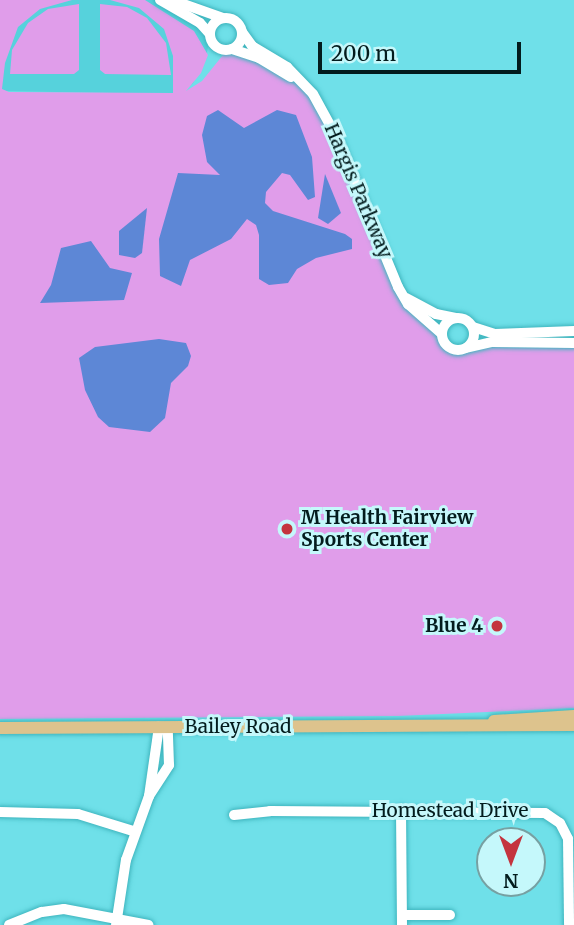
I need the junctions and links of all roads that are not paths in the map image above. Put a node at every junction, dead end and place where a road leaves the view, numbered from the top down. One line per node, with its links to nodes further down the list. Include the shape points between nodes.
1 (160, 0): 5 (street, via 200,23)
2 (172, 0): 3 (street)
3 (223, 18): 4 (street, via 237,23); 5 (street)
4 (242, 32): 6 (street); 7 (street, Hargis Parkway, via 252,46 287,66)
5 (209, 34): 6 (street, via 217,48)
6 (232, 49): 7 (street, Hargis Parkway, via 259,58)
7 (306, 87): 8 (street, Hargis Parkway, via 326,114)
8 (405, 297): 9 (street, via 436,314); 12 (street, Hargis Parkway)
9 (456, 318): 10 (street); 12 (street, via 445,325)
10 (473, 327): 11 (street, via 495,334); 14 (street, via 473,341)
11 (574, 331)
12 (442, 334): 14 (street, via 451,348)
13 (574, 343): 14 (street, via 494,342)
14 (466, 348)
15 (574, 716): 16 (main road, Bailey Road)
16 (476, 724): 17 (main road, Bailey Road); 18 (main road, Bailey Road)
17 (574, 726)
18 (164, 727): 19 (main road, Bailey Road); 23 (street, via 169,765)
19 (0, 728)
20 (401, 810): 22 (street, Homestead Drive); 25 (street); 29 (street, Homestead Drive, via 531,809 553,817 568,839)
21 (0, 812): 23 (street, via 78,814)
22 (234, 815)
23 (133, 831): 26 (street)
24 (450, 915): 25 (street)
25 (402, 920)
26 (117, 922): 27 (street, via 64,909); 28 (street)
27 (9, 925)
28 (149, 925)
29 (569, 925)

